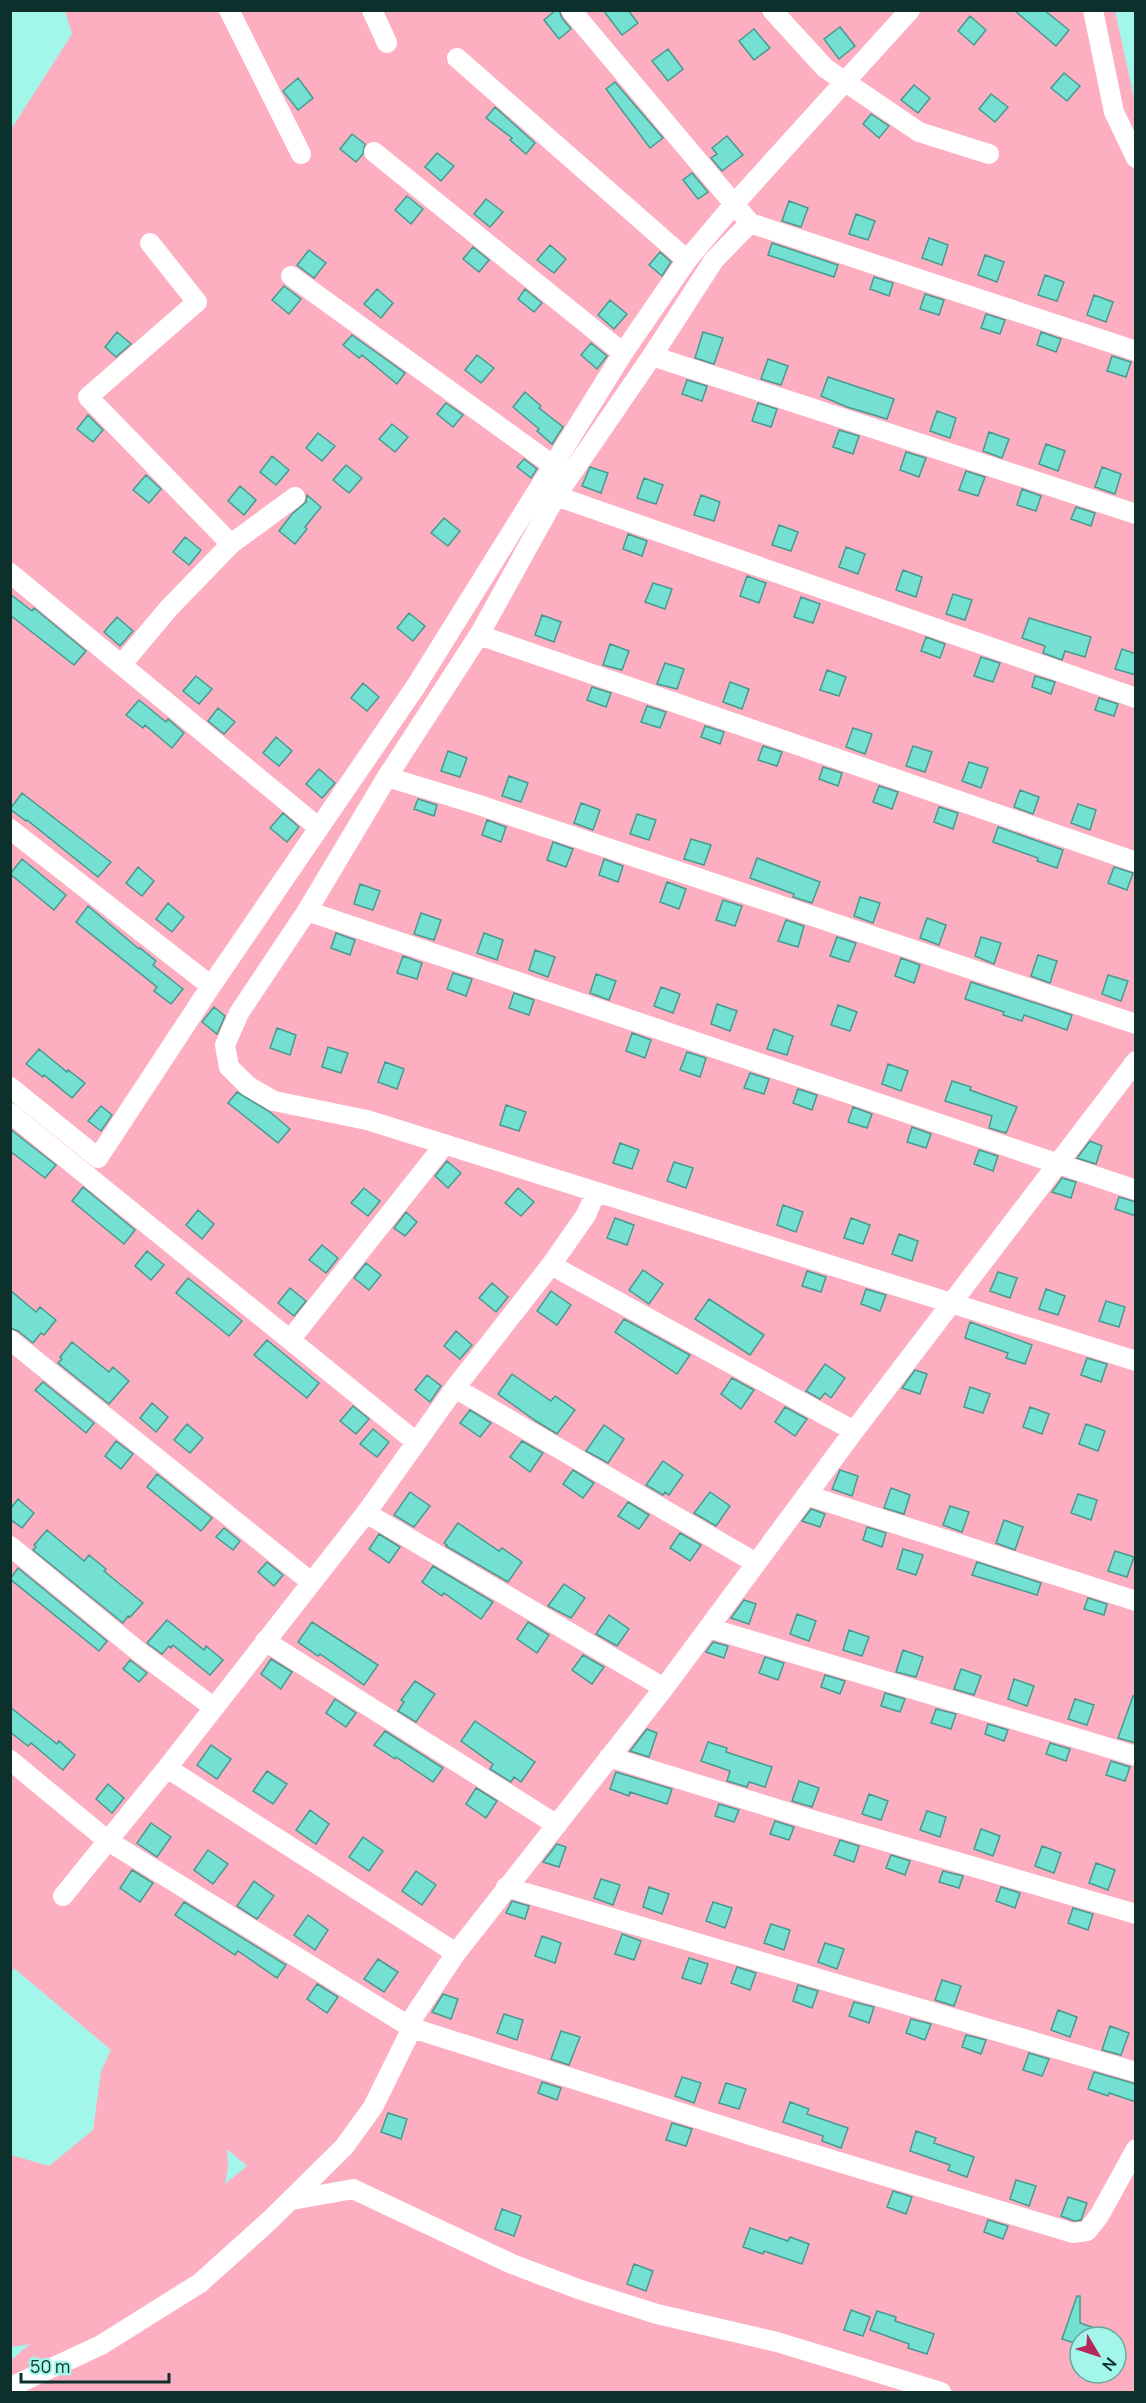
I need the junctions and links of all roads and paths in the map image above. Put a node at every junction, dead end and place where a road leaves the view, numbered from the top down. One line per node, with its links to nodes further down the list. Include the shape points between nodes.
1 (229, 10): 11 (street)
2 (372, 10): 7 (street)
3 (571, 10): 14 (street)
4 (771, 10): 9 (street, via 825,68)
5 (910, 10): 9 (street)
6 (1093, 10): 13 (street, via 1114,112)
7 (387, 43)
8 (457, 58): 17 (street)
9 (846, 83): 12 (street, via 919,132); 14 (street)
10 (374, 152): 20 (street)
11 (301, 154)
12 (989, 154)
13 (1136, 158)
14 (735, 203): 15 (street); 17 (street)
15 (750, 223): 19 (street); 21 (street, via 714,260)
16 (150, 243): 26 (street, via 197,302 88,397)
17 (687, 260): 20 (street)
18 (291, 276): 22 (street)
19 (1136, 351)
20 (623, 353): 22 (street)
21 (652, 356): 23 (street); 25 (street)
22 (554, 466): 33 (street, via 416,686)
23 (556, 496): 28 (street); 30 (street)
24 (295, 497): 26 (street)
25 (1136, 514)
26 (231, 544): 29 (street)
27 (10, 573): 29 (street)
28 (479, 635): 31 (street); 34 (street)
29 (122, 664): 33 (street)
30 (1136, 698)
31 (387, 777): 35 (street); 37 (street)
32 (10, 828): 36 (street)
33 (319, 828): 36 (street)
34 (1136, 862)
35 (307, 911): 41 (street, via 239,1014 225,1045 229,1067 248,1086 274,1101 367,1120); 42 (street)
36 (211, 986): 39 (street, via 98,1158)
37 (1136, 1024)
38 (1136, 1061): 42 (street)
39 (10, 1087)
40 (10, 1113): 48 (street)
41 (445, 1144): 44 (street); 48 (street)
42 (1059, 1164): 43 (street); 46 (street)
43 (1136, 1190)
44 (596, 1192): 45 (street, via 586,1215); 46 (street)
45 (550, 1265): 50 (street); 51 (street)
46 (951, 1304): 49 (street); 51 (street)
47 (10, 1340): 57 (street)
48 (290, 1340): 52 (street)
49 (1136, 1361)
50 (455, 1388): 52 (street); 56 (street)
51 (854, 1431): 53 (street)
52 (416, 1442): 54 (street)
53 (806, 1495): 56 (street); 58 (street)
54 (366, 1513): 57 (street); 61 (street)
55 (10, 1546): 62 (street)
56 (756, 1563): 59 (street)
57 (311, 1582): 60 (street)
58 (1136, 1600)
59 (709, 1628): 61 (street); 63 (street)
60 (264, 1641): 62 (street); 67 (street)
61 (664, 1688): 64 (street)
62 (213, 1707): 66 (street)
63 (1136, 1756)
64 (609, 1757): 67 (street); 71 (street)
65 (10, 1760): 68 (street)
66 (167, 1768): 68 (street); 72 (street)
67 (557, 1825): 69 (street)
68 (108, 1841): 70 (street); 73 (street)
69 (506, 1887): 72 (street); 74 (street)
70 (63, 1896)
71 (1136, 1914)
72 (456, 1953): 73 (street, via 414,2016)
73 (412, 2028): 75 (street, via 1073,2233 1087,2231 1099,2216); 76 (street, via 373,2107 344,2147)
74 (1136, 2072)
75 (1136, 2149)
76 (292, 2200): 77 (street, via 200,2283 101,2345 17,2384); 78 (street, via 353,2189 512,2264 581,2290 657,2314 777,2342)
77 (10, 2391)
78 (941, 2392)

